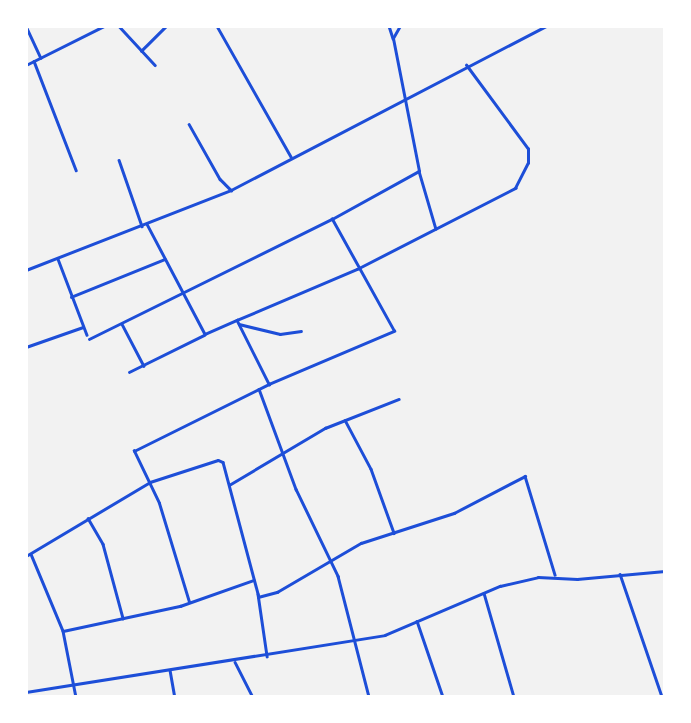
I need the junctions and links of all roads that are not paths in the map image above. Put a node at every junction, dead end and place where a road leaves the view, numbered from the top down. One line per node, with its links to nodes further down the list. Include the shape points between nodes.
1 (26, 26): 11 (street)
2 (104, 26): 11 (street)
3 (119, 26): 10 (street)
4 (166, 26): 10 (street)
5 (217, 26): 18 (street)
6 (389, 26): 9 (street)
7 (400, 26): 9 (street)
8 (546, 26): 14 (street)
9 (393, 38): 16 (street)
10 (140, 51): 15 (street)
11 (42, 58): 12 (street)
12 (34, 62): 13 (street); 20 (street)
13 (26, 65)
14 (466, 65): 16 (street); 26 (street, via 528,149 528,163 523,176 504,196)
15 (155, 66)
16 (403, 102): 18 (street, via 310,152); 21 (street)
17 (189, 124): 22 (street, via 220,179)
18 (291, 157): 22 (street)
19 (118, 160): 25 (street)
20 (76, 170)
21 (419, 171): 23 (street); 26 (street)
22 (231, 190): 24 (street)
23 (332, 219): 29 (street); 31 (street)
24 (147, 224): 25 (street); 28 (street)
25 (142, 226): 27 (street)
26 (436, 229): 29 (street)
27 (58, 258): 30 (street); 32 (street)
28 (165, 259): 31 (street); 32 (street)
29 (357, 269): 33 (street); 44 (street, via 394,330)
30 (26, 270)
31 (184, 294): 34 (street); 38 (street)
32 (71, 297): 36 (street)
33 (237, 320): 35 (street); 38 (street)
34 (122, 324): 40 (street); 42 (street)
35 (239, 324): 37 (street, via 280,334); 44 (street)
36 (83, 327): 39 (street); 41 (street)
37 (301, 331)
38 (205, 334): 42 (street)
39 (87, 335)
40 (89, 339)
41 (26, 347)
42 (144, 366): 43 (street)
43 (129, 372)
44 (269, 384): 45 (street)
45 (259, 389): 48 (street); 49 (street, via 134,449)
46 (399, 398): 47 (street)
47 (345, 420): 48 (street); 52 (street, via 371,469)
48 (282, 454): 50 (street); 55 (street)
49 (150, 482): 50 (street, via 218,460); 51 (street); 62 (street)
50 (229, 485): 59 (street)
51 (88, 518): 53 (street); 63 (street, via 103,544)
52 (394, 533): 55 (street, via 361,543); 58 (street, via 454,513 525,476)
53 (31, 554): 54 (street); 65 (street)
54 (26, 556)
55 (331, 562): 61 (street, via 277,592); 66 (street)
56 (665, 571): 57 (street)
57 (620, 574): 58 (street, via 576,579); 78 (street)
58 (555, 576): 60 (street)
59 (254, 580): 61 (street); 62 (street)
60 (484, 593): 64 (street); 77 (street)
61 (258, 597): 67 (street)
62 (189, 602): 63 (street)
63 (123, 618): 65 (street)
64 (417, 622): 66 (street, via 385,635); 76 (street)
65 (63, 631): 70 (street)
66 (353, 640): 67 (street); 75 (street)
67 (267, 656): 68 (street)
68 (235, 662): 69 (street); 74 (street)
69 (170, 670): 70 (street); 73 (street)
70 (75, 686): 71 (street); 72 (street)
71 (26, 692)
72 (76, 697)
73 (175, 697)
74 (253, 697)
75 (369, 697)
76 (443, 697)
77 (514, 697)
78 (662, 697)

